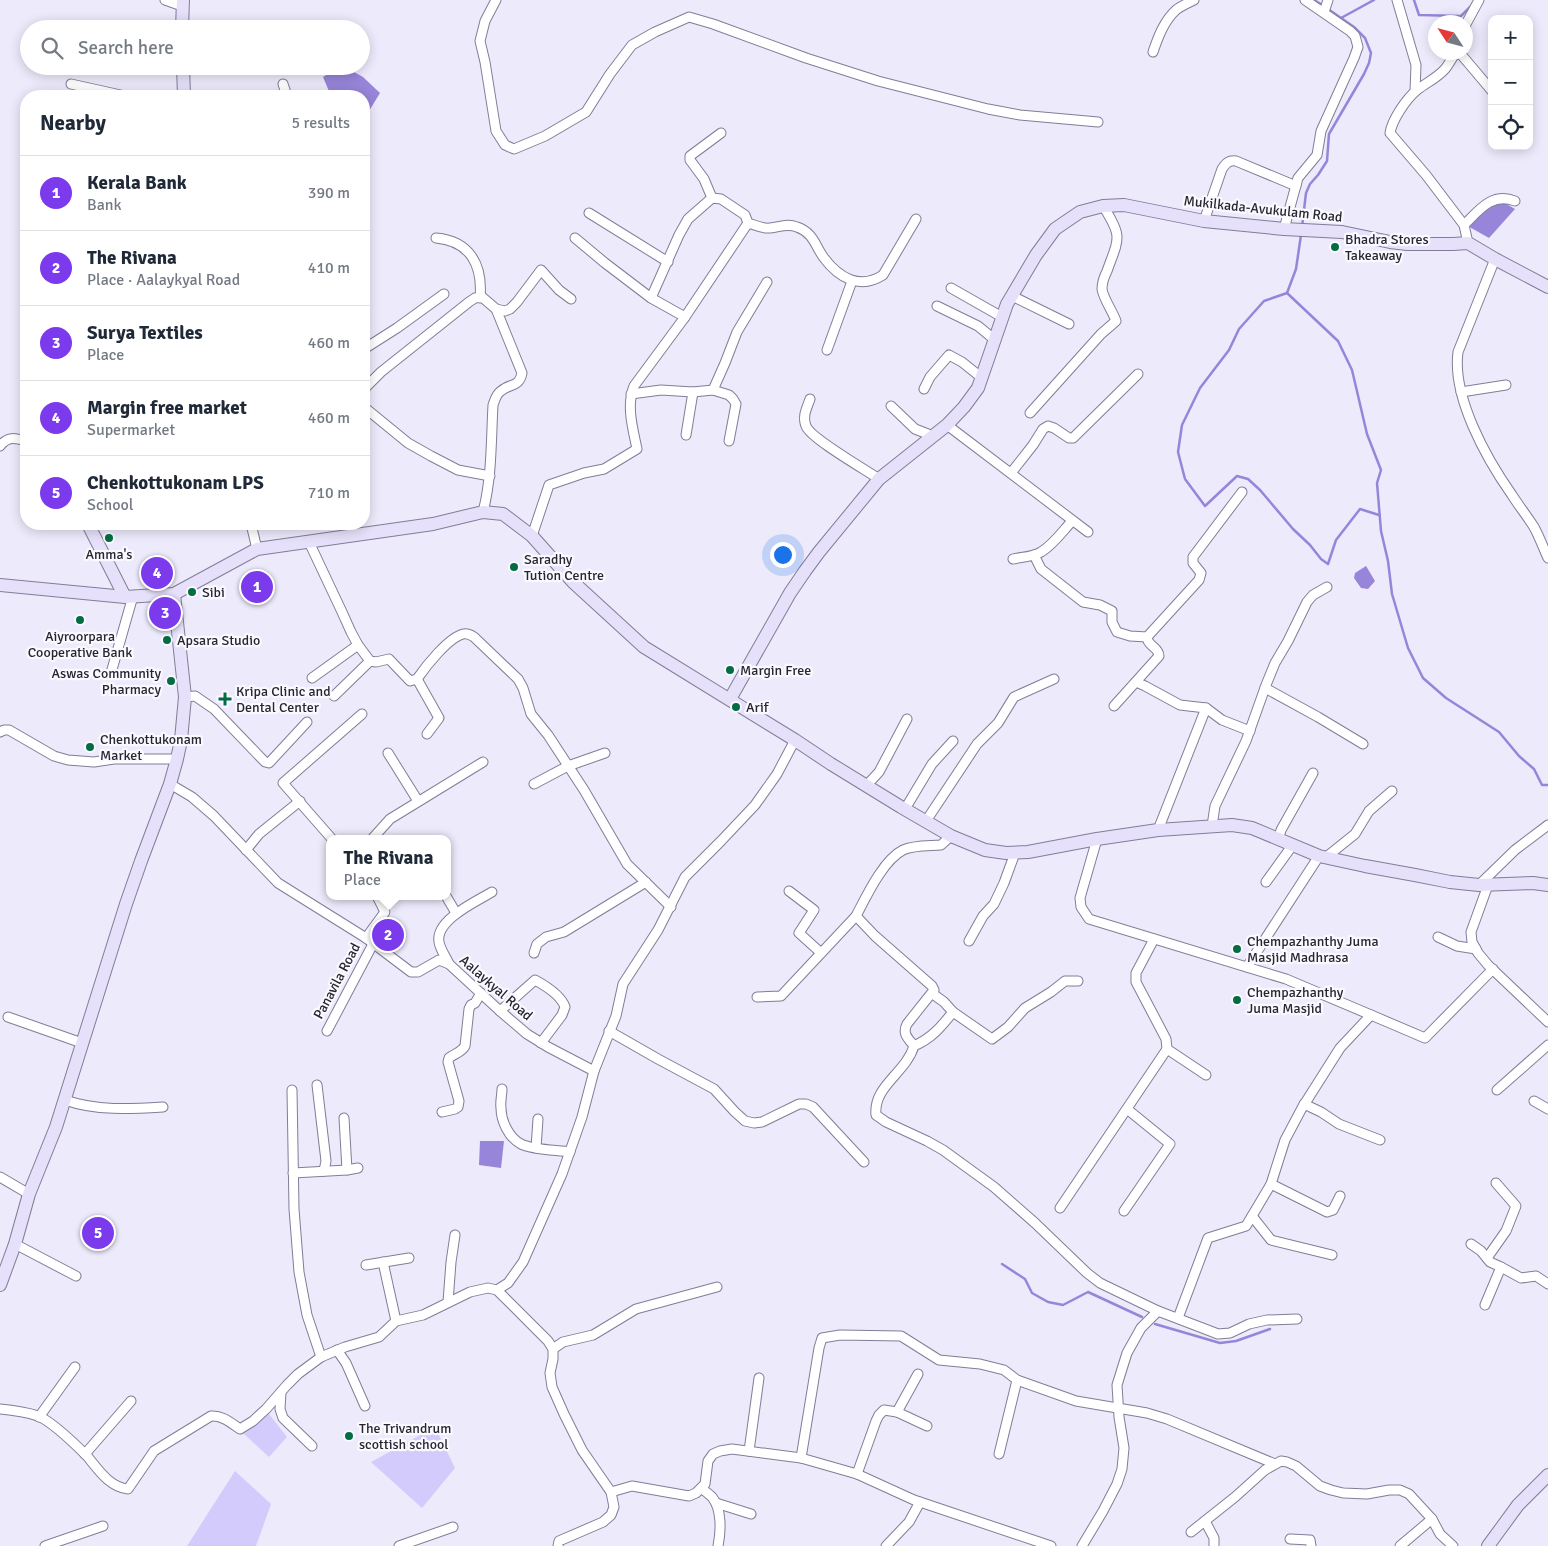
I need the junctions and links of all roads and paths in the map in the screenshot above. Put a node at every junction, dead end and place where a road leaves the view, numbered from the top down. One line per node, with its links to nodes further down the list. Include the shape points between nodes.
1 (165, 0): 7 (street)
2 (496, 0): 22 (street, via 480,41 496,131 505,145 514,149 545,136 586,112 632,45 689,17 878,81 1020,115)
3 (1194, 0): 11 (street, via 1173,14 1160,33)
4 (1305, 0): 8 (street)
5 (1398, 0): 21 (street, via 1416,65)
6 (1479, 0): 9 (street)
7 (183, 3): 10 (main road)
8 (1326, 7): 24 (street, via 1355,36 1358,47 1321,131 1317,155 1298,178)
9 (1471, 15)
10 (182, 20)
11 (1153, 52)
12 (1451, 60): 21 (street, via 1431,82)
13 (1464, 60): 17 (street)
14 (183, 75): 19 (main road)
15 (71, 84): 18 (street)
16 (283, 84): 20 (street)
17 (1488, 87)
18 (98, 90)
19 (184, 90)
20 (285, 90)
21 (1415, 92): 32 (street, via 1399,112 1390,133)
22 (1098, 122)
23 (721, 133): 25 (street, via 690,156)
24 (1296, 186): 30 (street, via 1230,160 1222,169); 33 (street)
25 (712, 198): 31 (street, via 721,199 745,215); 38 (street, via 688,219)
26 (1515, 201): 32 (street, via 1506,198 1490,202)
27 (1103, 206): 30 (main road, Mukilkada-Avukulam Road, via 1124,205); 44 (main road, Mukilkada-Avukulam Road, via 1080,212 1055,230 1036,254); 68 (street, via 1118,235 1102,282 1102,291 1116,321)
28 (589, 214): 38 (street)
29 (916, 219): 39 (street, via 883,275 863,283)
30 (1204, 221): 33 (main road, Mukilkada-Avukulam Road)
31 (748, 223): 39 (street, via 763,228 798,227 815,241 834,270); 50 (street)
32 (1464, 225): 36 (street)
33 (1291, 229): 36 (main road, Mukilkada-Avukulam Road, via 1342,232 1407,244)
34 (436, 238): 45 (street, via 461,245 468,252 478,266)
35 (575, 238): 46 (street)
36 (1468, 243): 37 (main road)
37 (1495, 259): 41 (main road); 63 (street, via 1458,352 1456,365)
38 (668, 262): 46 (street)
39 (852, 281): 55 (street)
40 (767, 282): 61 (street, via 738,332)
41 (1548, 287)
42 (951, 288): 51 (street)
43 (444, 294): 54 (street)
44 (1012, 296): 51 (main road, Mukilkada-Avukulam Road); 52 (street)
45 (480, 298): 49 (street); 58 (street, via 469,302)
46 (651, 298): 50 (street)
47 (571, 299): 49 (street, via 541,270 510,309)
48 (937, 306): 53 (street, via 978,326)
49 (496, 309): 76 (street, via 522,373 521,380 502,390 493,405)
50 (685, 316): 64 (street)
51 (1002, 317): 53 (main road, Mukilkada-Avukulam Road)
52 (1069, 324)
53 (995, 340): 57 (main road, Mukilkada-Avukulam Road)
54 (370, 345)
55 (827, 350)
56 (1138, 374): 75 (street, via 1073,438 1048,426 1042,429)
57 (982, 378): 60 (street, via 949,355); 69 (main road, Mukilkada-Avukulam Road, via 973,395)
58 (370, 384)
59 (1506, 385): 63 (street)
60 (924, 389)
61 (712, 390): 62 (street); 73 (street, via 729,395 736,404)
62 (693, 392): 64 (street, via 661,390); 70 (street)
63 (1461, 392): 88 (street, via 1491,461 1535,528)
64 (631, 394): 84 (street, via 632,428 638,449 604,469 549,485)
65 (810, 399): 77 (street, via 804,417 809,431)
66 (891, 406): 71 (street, via 915,429)
67 (370, 411): 76 (street, via 408,443 431,456 458,470)
68 (1030, 413)
69 (947, 425): 71 (main road, Mukilkada-Avukulam Road); 75 (street)
70 (686, 435)
71 (933, 436): 77 (main road, Mukilkada-Avukulam Road)
72 (20, 439): 74 (street, via 8,438)
73 (729, 441)
74 (0, 446)
75 (1011, 473): 80 (street)
76 (490, 476): 79 (street)
77 (879, 479): 105 (main road, Mukilkada-Avukulam Road, via 790,593)
78 (1242, 492): 94 (street, via 1193,557 1193,563 1201,573 1199,580)
79 (483, 512): 84 (main road, via 503,514); 85 (main road, via 433,524)
80 (1072, 521): 83 (street); 87 (street, via 1046,548)
81 (91, 530): 93 (main road)
82 (252, 530): 86 (street)
83 (1088, 532)
84 (532, 536): 105 (main road, via 573,582 644,647)
85 (309, 542): 86 (main road); 95 (street)
86 (257, 550): 92 (main road)
87 (1034, 555): 89 (street); 94 (street, via 1042,569 1084,602 1112,611 1112,622 1117,632)
88 (1548, 558)
89 (1013, 559)
90 (0, 585): 93 (main road)
91 (1327, 587): 102 (street, via 1307,602)
92 (174, 594): 93 (main road); 104 (main road)
93 (129, 597): 97 (street)
94 (1147, 638): 101 (street, via 1159,656)
95 (358, 645): 96 (street); 98 (street)
96 (370, 661): 99 (street, via 389,660 410,681); 103 (street)
97 (111, 673)
98 (312, 678)
99 (417, 679): 113 (street, via 439,718); 121 (street, via 453,640 469,634 518,679 531,714)
100 (1054, 679): 130 (street, via 1014,697 998,723 977,744)
101 (1136, 682): 106 (street); 107 (street, via 1180,705)
102 (1265, 688): 111 (street); 116 (street)
103 (334, 696)
104 (185, 697): 110 (street, via 195,696 214,709 269,763); 119 (main road)
105 (730, 699): 114 (main road)
106 (1114, 706)
107 (1206, 708): 111 (street, via 1222,720); 133 (street)
108 (362, 714): 127 (street, via 283,783)
109 (907, 719): 125 (street, via 879,772)
110 (307, 722)
111 (1250, 731): 132 (street, via 1215,806)
112 (0, 732): 119 (street, via 9,730 54,756 68,760)
113 (427, 734)
114 (794, 740): 125 (main road); 151 (street, via 777,774 755,805 685,877)
115 (953, 740): 129 (street, via 932,764)
116 (1363, 744)
117 (388, 753): 128 (street)
118 (605, 753): 121 (street)
119 (177, 759): 123 (main road)
120 (483, 762): 128 (street)
121 (568, 766): 124 (street); 143 (street, via 627,864)
122 (1313, 773): 138 (street)
123 (170, 784): 140 (street, Aalaykyal Road, via 214,816); 176 (main road, via 140,861)
124 (534, 784)
125 (866, 786): 129 (main road)
126 (1392, 791): 142 (street, via 1369,812 1355,834)
127 (300, 801): 134 (street); 140 (street, via 259,834)
128 (418, 801): 135 (street, via 390,819)
129 (905, 809): 130 (main road)
130 (926, 821): 136 (main road)
131 (1548, 825): 146 (street, via 1515,850)
132 (1212, 826): 133 (main road); 138 (main road, via 1252,828)
133 (1158, 830): 137 (main road)
134 (329, 835)
135 (376, 835)
136 (951, 836): 141 (main road, via 985,850); 153 (street, via 942,845 903,850 890,860)
137 (1097, 839): 141 (main road); 155 (street, via 1080,898 1081,907 1089,919)
138 (1278, 840): 139 (main road)
139 (1292, 846): 142 (main road); 144 (street)
140 (246, 850): 156 (street, Aalaykyal Road, via 278,883)
141 (1015, 853): 157 (street, via 994,904)
142 (1322, 857): 146 (main road, via 1450,882); 162 (street)
143 (646, 882): 151 (street); 159 (street, via 564,932 546,937 537,944)
144 (1266, 882)
145 (1548, 884): 146 (main road)
146 (1483, 885): 158 (street, via 1471,932)
147 (789, 891): 160 (street, via 814,910 799,933)
148 (492, 892): 152 (street)
149 (379, 900): 156 (street, Panavila Road, via 386,912)
150 (448, 900): 152 (street)
151 (670, 907): 174 (street, via 623,984)
152 (456, 914): 161 (street, via 442,929 439,942)
153 (856, 916): 160 (street); 166 (street, via 932,986)
154 (1438, 937): 158 (street, via 1457,946)
155 (1154, 939): 162 (street); 179 (street, via 1136,973 1136,982 1166,1039)
156 (370, 941): 161 (street, Aalaykyal Road, via 411,972 418,972); 173 (street, Panavila Road)
157 (969, 941)
158 (1476, 949): 163 (street)
159 (534, 952)
160 (820, 952): 167 (street, via 780,996)
161 (441, 956): 165 (street, Aalaykyal Road)
162 (1247, 967): 170 (street, via 1286,979)
163 (1493, 970): 170 (street, via 1425,1038); 172 (street)
164 (1078, 982): 169 (street, via 1065,981 1025,1008 1008,1027 992,1038)
165 (482, 994): 168 (street, Aalaykyal Road); 192 (street, via 469,1009 466,1046 448,1062 458,1107)
166 (932, 994): 169 (street); 178 (street, via 907,1024 905,1034)
167 (757, 997)
168 (500, 1011): 175 (street, Aalaykyal Road); 175 (street, via 535,980 546,986 565,1007)
169 (953, 1012): 178 (street, via 939,1030)
170 (1371, 1015): 188 (street, via 1340,1048)
171 (8, 1016): 176 (street)
172 (1548, 1022)
173 (326, 1031)
174 (609, 1031): 180 (street); 198 (street, via 714,1089 745,1121 762,1122 799,1104 813,1107)
175 (541, 1042): 180 (street, Aalaykyal Road)
176 (82, 1043): 186 (main road)
177 (1548, 1045): 185 (street)
178 (914, 1046): 227 (street, via 911,1055 880,1093 875,1105 876,1115 943,1150 994,1187 1100,1283)
179 (1167, 1049): 181 (street); 190 (street)
180 (594, 1071): 197 (street)
181 (1206, 1075)
182 (317, 1085): 201 (street, via 326,1161)
183 (502, 1089): 196 (street, via 501,1115 509,1132 521,1144)
184 (292, 1090): 202 (street)
185 (1498, 1090)
186 (65, 1100): 189 (street, via 106,1108); 206 (main road)
187 (1534, 1100): 191 (street)
188 (1304, 1104): 195 (street, via 1339,1124); 205 (street, via 1285,1140)
189 (163, 1107)
190 (1127, 1109): 208 (street); 209 (street, via 1170,1144)
191 (1548, 1109)
192 (442, 1112)
193 (344, 1118): 200 (street)
194 (538, 1120): 196 (street)
195 (1380, 1140)
196 (536, 1148): 197 (street)
197 (570, 1152): 224 (street, via 523,1262 508,1283)
198 (864, 1162)
199 (358, 1168): 200 (street)
200 (347, 1170): 201 (street)
201 (324, 1171): 202 (street)
202 (293, 1173): 233 (street, via 300,1279 306,1316)
203 (0, 1177): 206 (street)
204 (1496, 1183): 216 (street, via 1516,1206 1506,1232)
205 (1271, 1184): 207 (street, via 1327,1212 1333,1210); 210 (street)
206 (29, 1194): 212 (main road)
207 (1340, 1196)
208 (1060, 1208)
209 (1124, 1211)
210 (1252, 1216): 214 (street, via 1271,1240); 228 (street, via 1246,1226 1208,1238)
211 (455, 1235): 225 (street)
212 (15, 1244): 220 (street); 221 (main road)
213 (1471, 1244): 216 (street)
214 (1332, 1255)
215 (409, 1258): 217 (street)
216 (1487, 1258): 219 (street)
217 (383, 1262): 218 (street); 230 (street)
218 (366, 1265)
219 (1501, 1267): 222 (street, via 1522,1278 1536,1276); 226 (street)
220 (76, 1276)
221 (0, 1284)
222 (1548, 1284)
223 (717, 1287): 231 (street, via 636,1309 593,1335 563,1342)
224 (497, 1290): 225 (street, via 488,1288 470,1292); 231 (street, via 539,1330)
225 (448, 1302): 230 (street, via 423,1316)
226 (1485, 1305)
227 (1158, 1311): 228 (street); 241 (street, via 1141,1328 1127,1353 1117,1385)
228 (1178, 1318): 229 (street, via 1218,1334 1267,1320)
229 (1297, 1319)
230 (396, 1321): 232 (street, via 379,1337)
231 (553, 1349): 255 (street, via 552,1387 582,1450)
232 (337, 1350): 233 (street); 240 (street)
233 (321, 1357): 238 (street)
234 (75, 1367): 244 (street)
235 (918, 1374): 243 (street)
236 (758, 1378): 247 (street)
237 (1017, 1380): 241 (street, via 1076,1401); 249 (street); 250 (street, via 1004,1370 939,1360 901,1336 840,1335 822,1338)
238 (281, 1392): 246 (street, via 283,1418); 248 (street, via 260,1415 240,1429 228,1420 211,1416 154,1452 128,1490 107,1480)
239 (131, 1401): 248 (street)
240 (365, 1406)
241 (1119, 1408): 251 (street, via 1167,1419); 271 (street, via 1124,1448 1122,1469 1103,1511)
242 (0, 1409): 244 (street)
243 (897, 1412): 245 (street); 252 (street, via 884,1410 879,1415)
244 (39, 1416): 248 (street, via 60,1430)
245 (927, 1426)
246 (312, 1446)
247 (749, 1451): 250 (street); 254 (street, via 713,1454 708,1461)
248 (85, 1454)
249 (999, 1454)
250 (801, 1458): 252 (street)
251 (1275, 1464): 259 (street, via 1287,1462 1320,1486 1343,1493 1400,1490 1409,1494); 260 (street)
252 (857, 1474): 256 (street)
253 (1548, 1475): 276 (main road, via 1518,1504)
254 (702, 1488): 255 (street, via 689,1496 632,1486); 257 (street)
255 (611, 1492): 267 (street, via 614,1507 611,1515 603,1522 567,1536 559,1541)
256 (920, 1502): 269 (street, via 908,1522); 270 (street)
257 (716, 1503): 258 (street); 268 (street, via 720,1526)
258 (751, 1514)
259 (1432, 1519): 274 (street); 275 (street, via 1440,1534)
260 (1205, 1521): 263 (street); 272 (street, via 1214,1538)
261 (103, 1526): 265 (street)
262 (453, 1527): 266 (street)
263 (1191, 1532)
264 (1290, 1539): 273 (street, via 1310,1540)
265 (46, 1546)
266 (399, 1546)
267 (558, 1546)
268 (718, 1546)
269 (886, 1546)
270 (1051, 1546)
271 (1082, 1546)
272 (1214, 1546)
273 (1311, 1546)
274 (1400, 1546)
275 (1454, 1546)
276 (1488, 1546)

